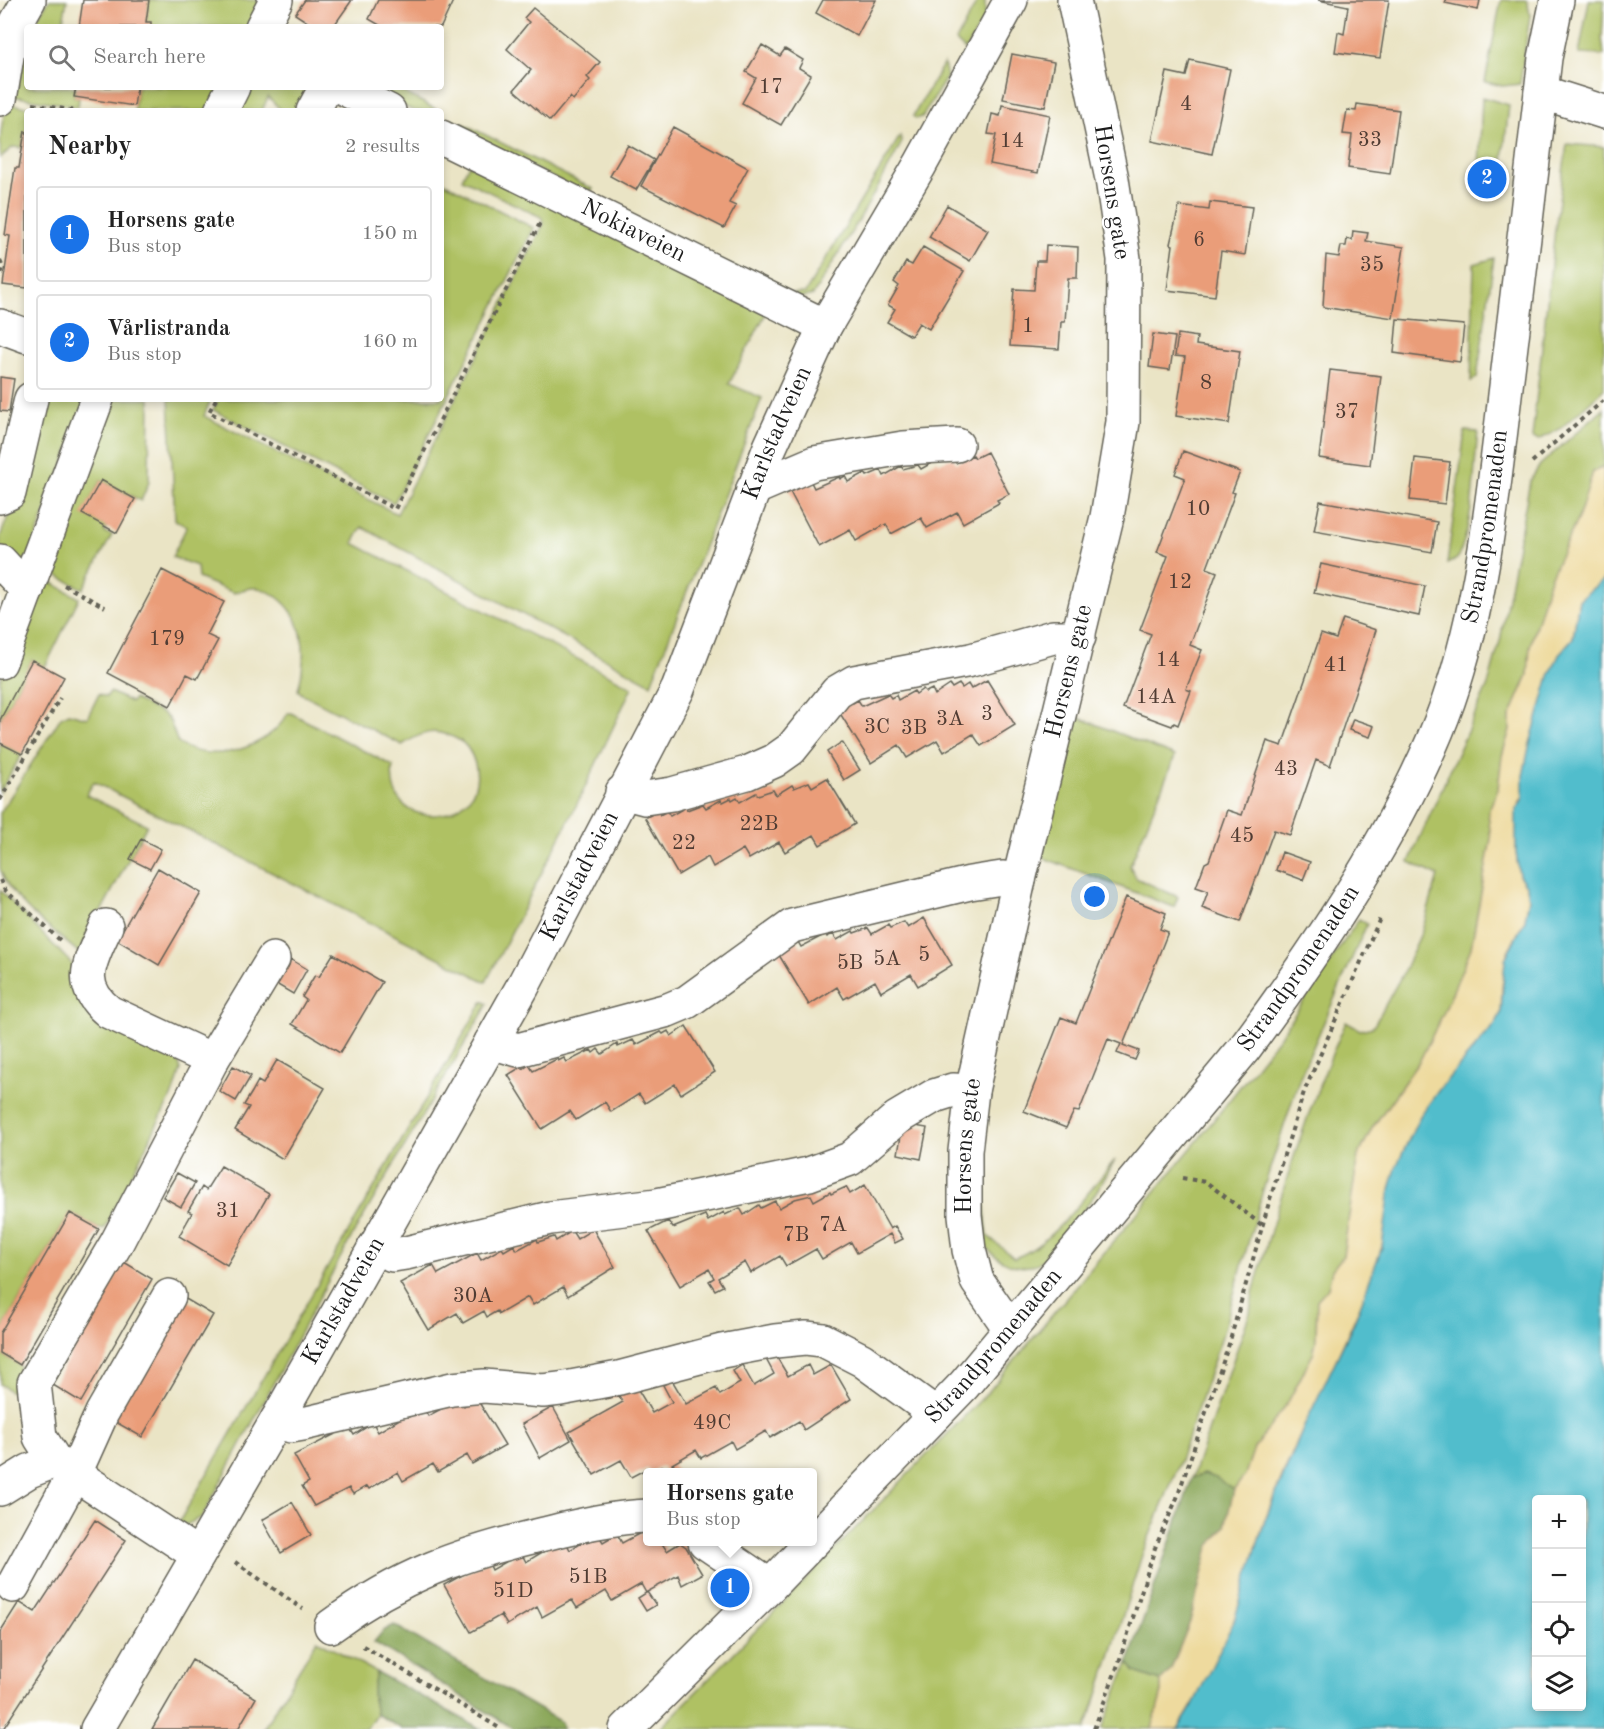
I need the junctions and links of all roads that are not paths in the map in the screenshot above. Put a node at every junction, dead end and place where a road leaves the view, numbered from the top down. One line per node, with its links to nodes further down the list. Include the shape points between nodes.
1 (29, 0): 7 (street)
2 (276, 0): 6 (street)
3 (1011, 0): 19 (street, Karlstadveien)
4 (1074, 0): 28 (street, Horsens gate, via 1113,190 1126,297 1123,422 1107,517)
5 (1557, 0): 11 (street, Strandpromenaden)
6 (264, 24)
7 (5, 28): 12 (street)
8 (231, 90): 13 (street)
9 (324, 90): 14 (street)
10 (347, 90): 15 (street)
11 (1541, 92): 16 (street); 39 (street, Strandpromenaden, via 1480,582 1447,705 1391,823 1264,1022)
12 (0, 99)
13 (222, 108)
14 (316, 108)
15 (383, 108)
16 (1604, 112)
17 (444, 138): 19 (street, Nokiaveien)
18 (0, 326): 20 (street)
19 (825, 326): 24 (street, Karlstadveien)
20 (24, 335)
21 (30, 402): 25 (street, via 9,493)
22 (96, 402): 27 (street)
23 (957, 445): 24 (street, via 903,448 814,463)
24 (753, 489): 30 (street, Karlstadveien, via 678,689)
25 (0, 496)
26 (0, 561): 27 (street)
27 (31, 579): 29 (street)
28 (1079, 637): 30 (street, via 1053,637 971,660 854,682 837,692 791,749 774,762 672,794 645,798); 31 (street, Horsens gate)
29 (0, 662)
30 (622, 792): 34 (street, Karlstadveien)
31 (1019, 880): 34 (street, via 1002,878 970,883 792,926 687,1002 668,1010 518,1050); 36 (street, Horsens gate)
32 (106, 926): 35 (street, via 87,966 96,1001 109,1012)
33 (273, 959): 35 (street)
34 (491, 1042): 37 (street, Karlstadveien)
35 (212, 1060): 42 (street, via 116,1244 34,1383 40,1437)
36 (972, 1091): 37 (street, via 953,1090 934,1096 897,1118 850,1159 809,1174 657,1205 550,1218 406,1253 393,1255); 39 (street, Horsens gate, via 965,1151 969,1251 977,1281)
37 (375, 1248): 41 (street, Karlstadveien)
38 (169, 1296): 42 (street, via 102,1413)
39 (1011, 1330): 40 (street, Strandpromenaden)
40 (936, 1414): 41 (street, via 862,1360 823,1340 806,1338 722,1351 560,1389 452,1389 303,1424 291,1426); 45 (street, Strandpromenaden)
41 (277, 1420): 48 (street, Karlstadveien)
42 (65, 1467): 43 (street, via 29,1471); 48 (street); 49 (street)
43 (0, 1489)
44 (643, 1516): 51 (street, via 570,1527 448,1560 366,1601)
45 (817, 1537)
46 (711, 1546): 50 (street)
47 (809, 1546): 50 (street, Strandpromenaden)
48 (198, 1555): 52 (street, Karlstadveien)
49 (14, 1586)
50 (770, 1586): 53 (street, Strandpromenaden)
51 (331, 1626)
52 (97, 1729)
53 (626, 1729)

